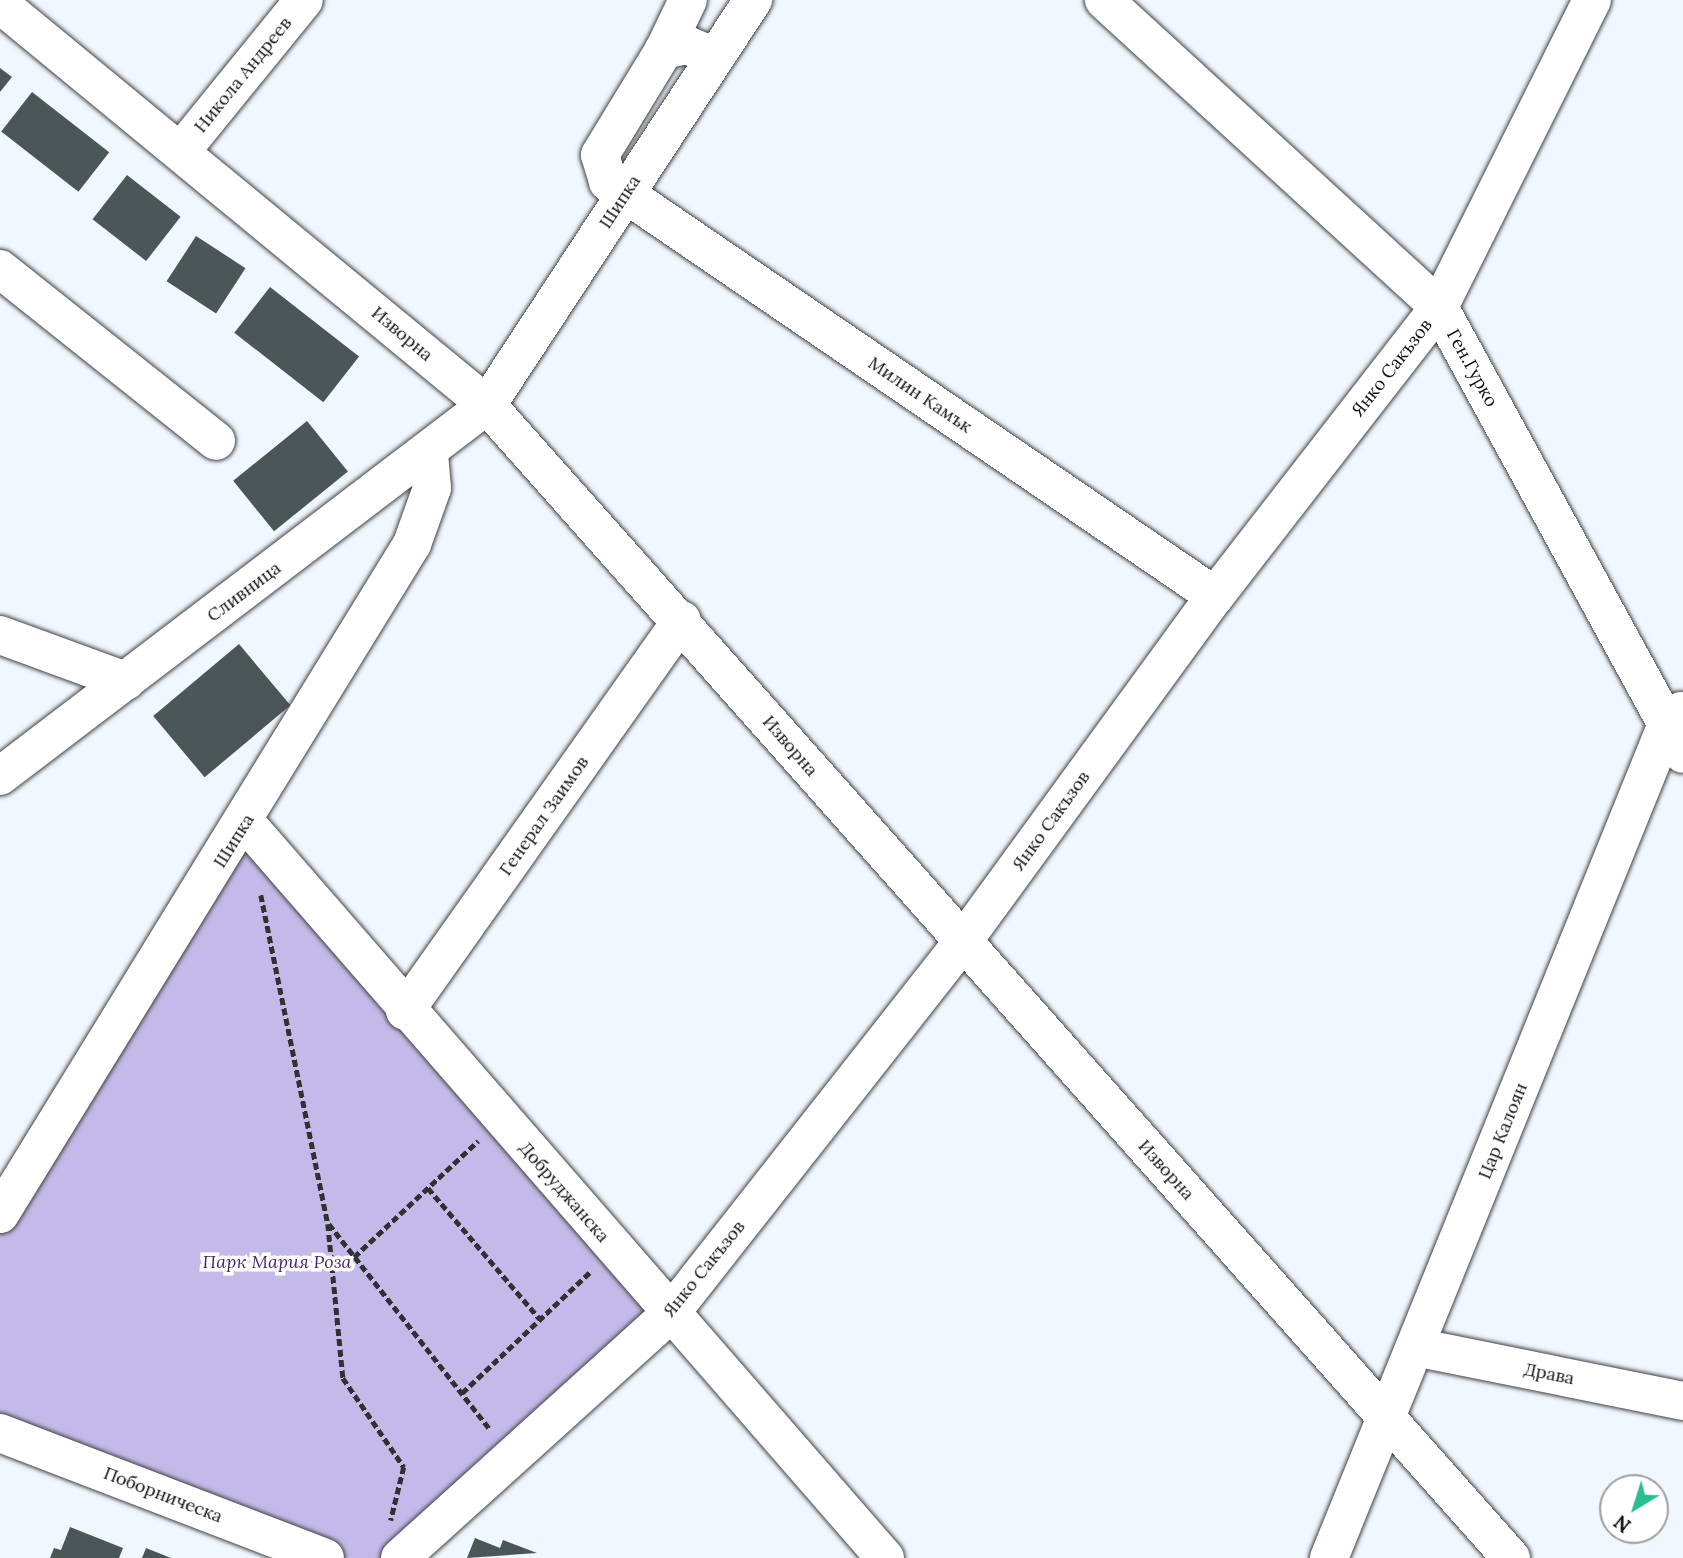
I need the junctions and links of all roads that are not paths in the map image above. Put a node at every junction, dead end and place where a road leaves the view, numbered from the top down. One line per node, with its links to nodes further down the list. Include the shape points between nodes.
1 (304, 0): 9 (street, Никола Андреев)
2 (688, 0): 7 (street, Милин Камък)
3 (753, 0): 8 (street, Шипка)
4 (1104, 0): 12 (street, Ген.Гурко)
5 (1592, 0): 12 (street, Янко Сакъзов)
6 (0, 4): 9 (street, Изворна)
7 (664, 50): 8 (street, via 687,45); 10 (street, Милин Камък, via 600,155 601,174)
8 (715, 57): 10 (street, Шипка)
9 (182, 150): 13 (street, Изворна)
10 (625, 194): 13 (street, Шипка); 16 (street, Милин Камък)
11 (0, 269): 14 (street)
12 (1439, 307): 16 (street, Янко Сакъзов); 20 (street, Ген.Гурко)
13 (487, 405): 15 (street, Сливница); 17 (street, Изворна)
14 (216, 441)
15 (429, 454): 19 (street, Сливница); 22 (street, Шипка, via 432,488 412,544)
16 (1215, 596): 23 (street, Янко Сакъзов)
17 (682, 620): 23 (street, Изворна); 24 (street, Генерал Заимов)
18 (0, 635): 19 (street)
19 (126, 681): 21 (street, Сливница)
20 (1678, 729): 27 (street, Цар Калоян)
21 (0, 776)
22 (246, 823): 24 (street, Добруджанска); 25 (street, Шипка)
23 (961, 944): 26 (street, Янко Сакъзов); 29 (street, Изворна)
24 (405, 1011): 26 (street, Добруджанска)
25 (0, 1214)
26 (670, 1314): 31 (street, Янко Сакъзов, via 513,1458); 33 (street, Добруджанска)
27 (1415, 1347): 28 (street, Драва); 29 (street, Цар Калоян)
28 (1683, 1401)
29 (1390, 1417): 34 (street, Цар Калоян); 35 (street, Изворна)
30 (0, 1433): 32 (street, Поборническа)
31 (394, 1545)
32 (326, 1558)
33 (886, 1558)
34 (1329, 1558)
35 (1511, 1558)

